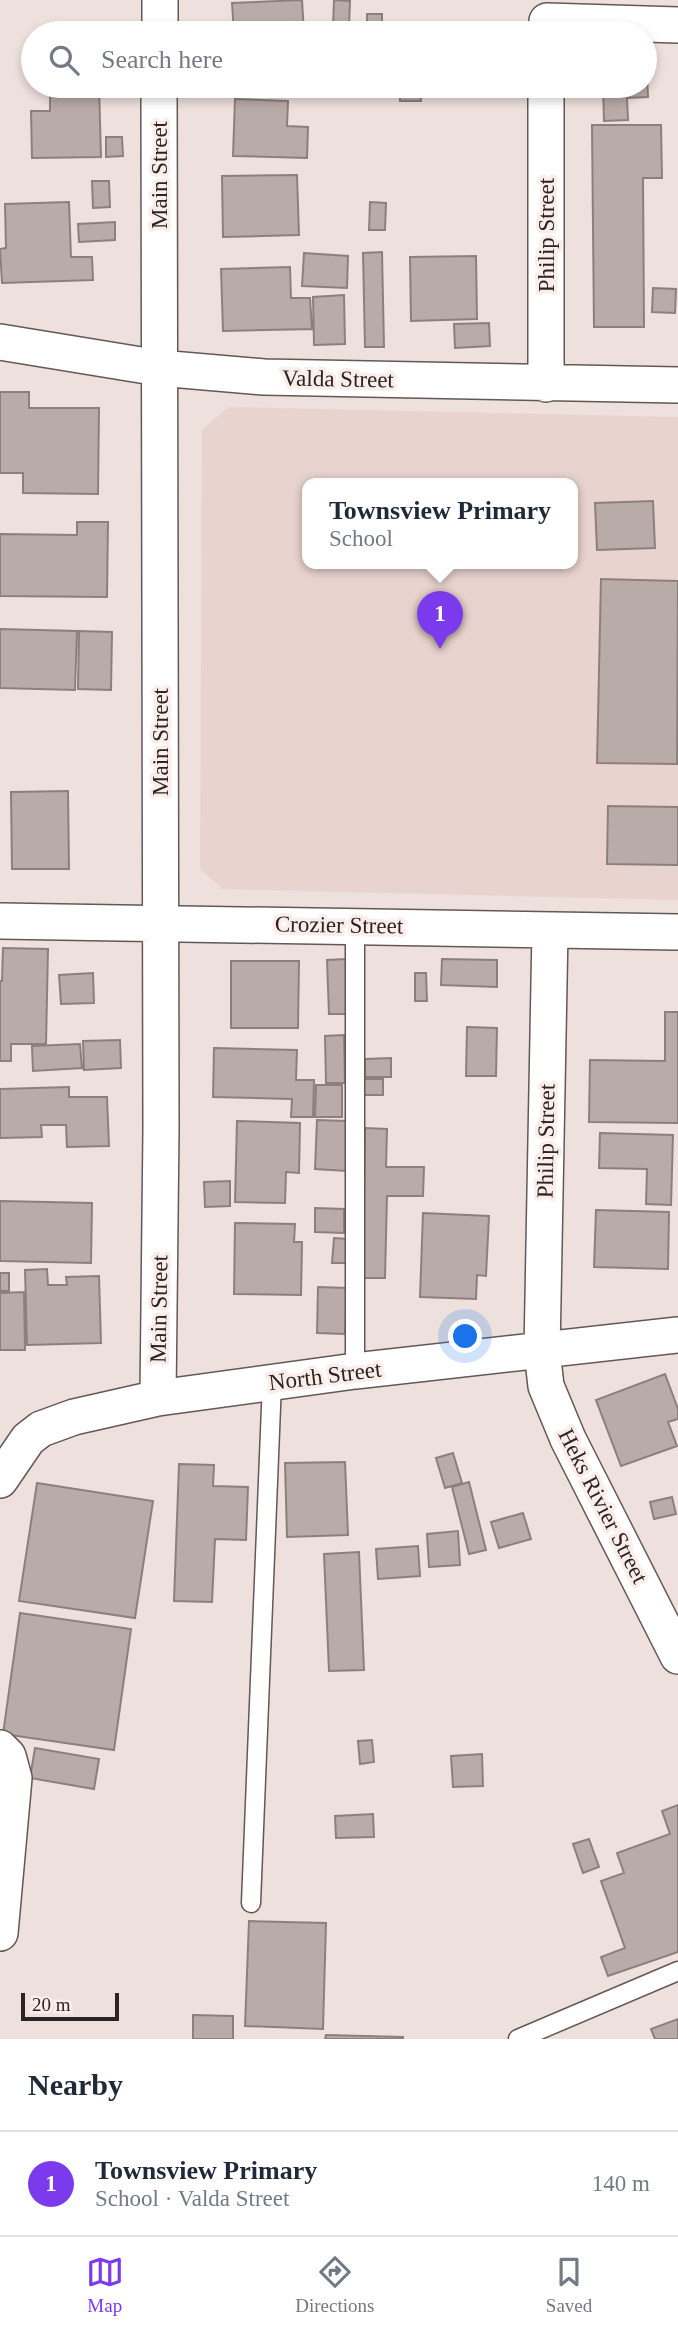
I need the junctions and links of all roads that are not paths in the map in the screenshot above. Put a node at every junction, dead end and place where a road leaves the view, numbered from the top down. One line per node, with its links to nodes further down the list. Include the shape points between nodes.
1 (160, 0): 3 (street)
2 (547, 18): 4 (street)
3 (160, 21)
4 (603, 21)
5 (657, 24): 6 (street)
6 (678, 25)
7 (159, 98): 10 (street, Main Street)
8 (547, 98): 11 (street, Philip Street)
9 (0, 342): 10 (street, Valda Street)
10 (159, 368): 11 (street, Valda Street, via 264,377); 14 (street, Main Street)
11 (546, 384): 12 (street, Valda Street)
12 (678, 385)
13 (0, 921): 14 (street, Crozier Street)
14 (161, 922): 15 (street, Crozier Street); 22 (street, Main Street)
15 (355, 925): 16 (street, Crozier Street); 20 (lane)
16 (550, 930): 17 (street, Crozier Street); 19 (street, Philip Street)
17 (678, 932)
18 (678, 1335): 19 (street, North Street)
19 (542, 1351): 20 (street, North Street); 24 (street, Heks Rivier Street, via 546,1386 559,1418)
20 (355, 1371): 21 (street, North Street)
21 (272, 1382): 22 (street, North Street); 27 (lane)
22 (158, 1398): 23 (street, North Street, via 40,1429)
23 (0, 1480)
24 (669, 1620): 25 (street, Heks Rivier Street)
25 (678, 1656)
26 (0, 1748): 28 (street, via 8,1756 14,1778)
27 (251, 1903)
28 (0, 1933)
29 (678, 1971): 30 (lane)
30 (518, 2039)

